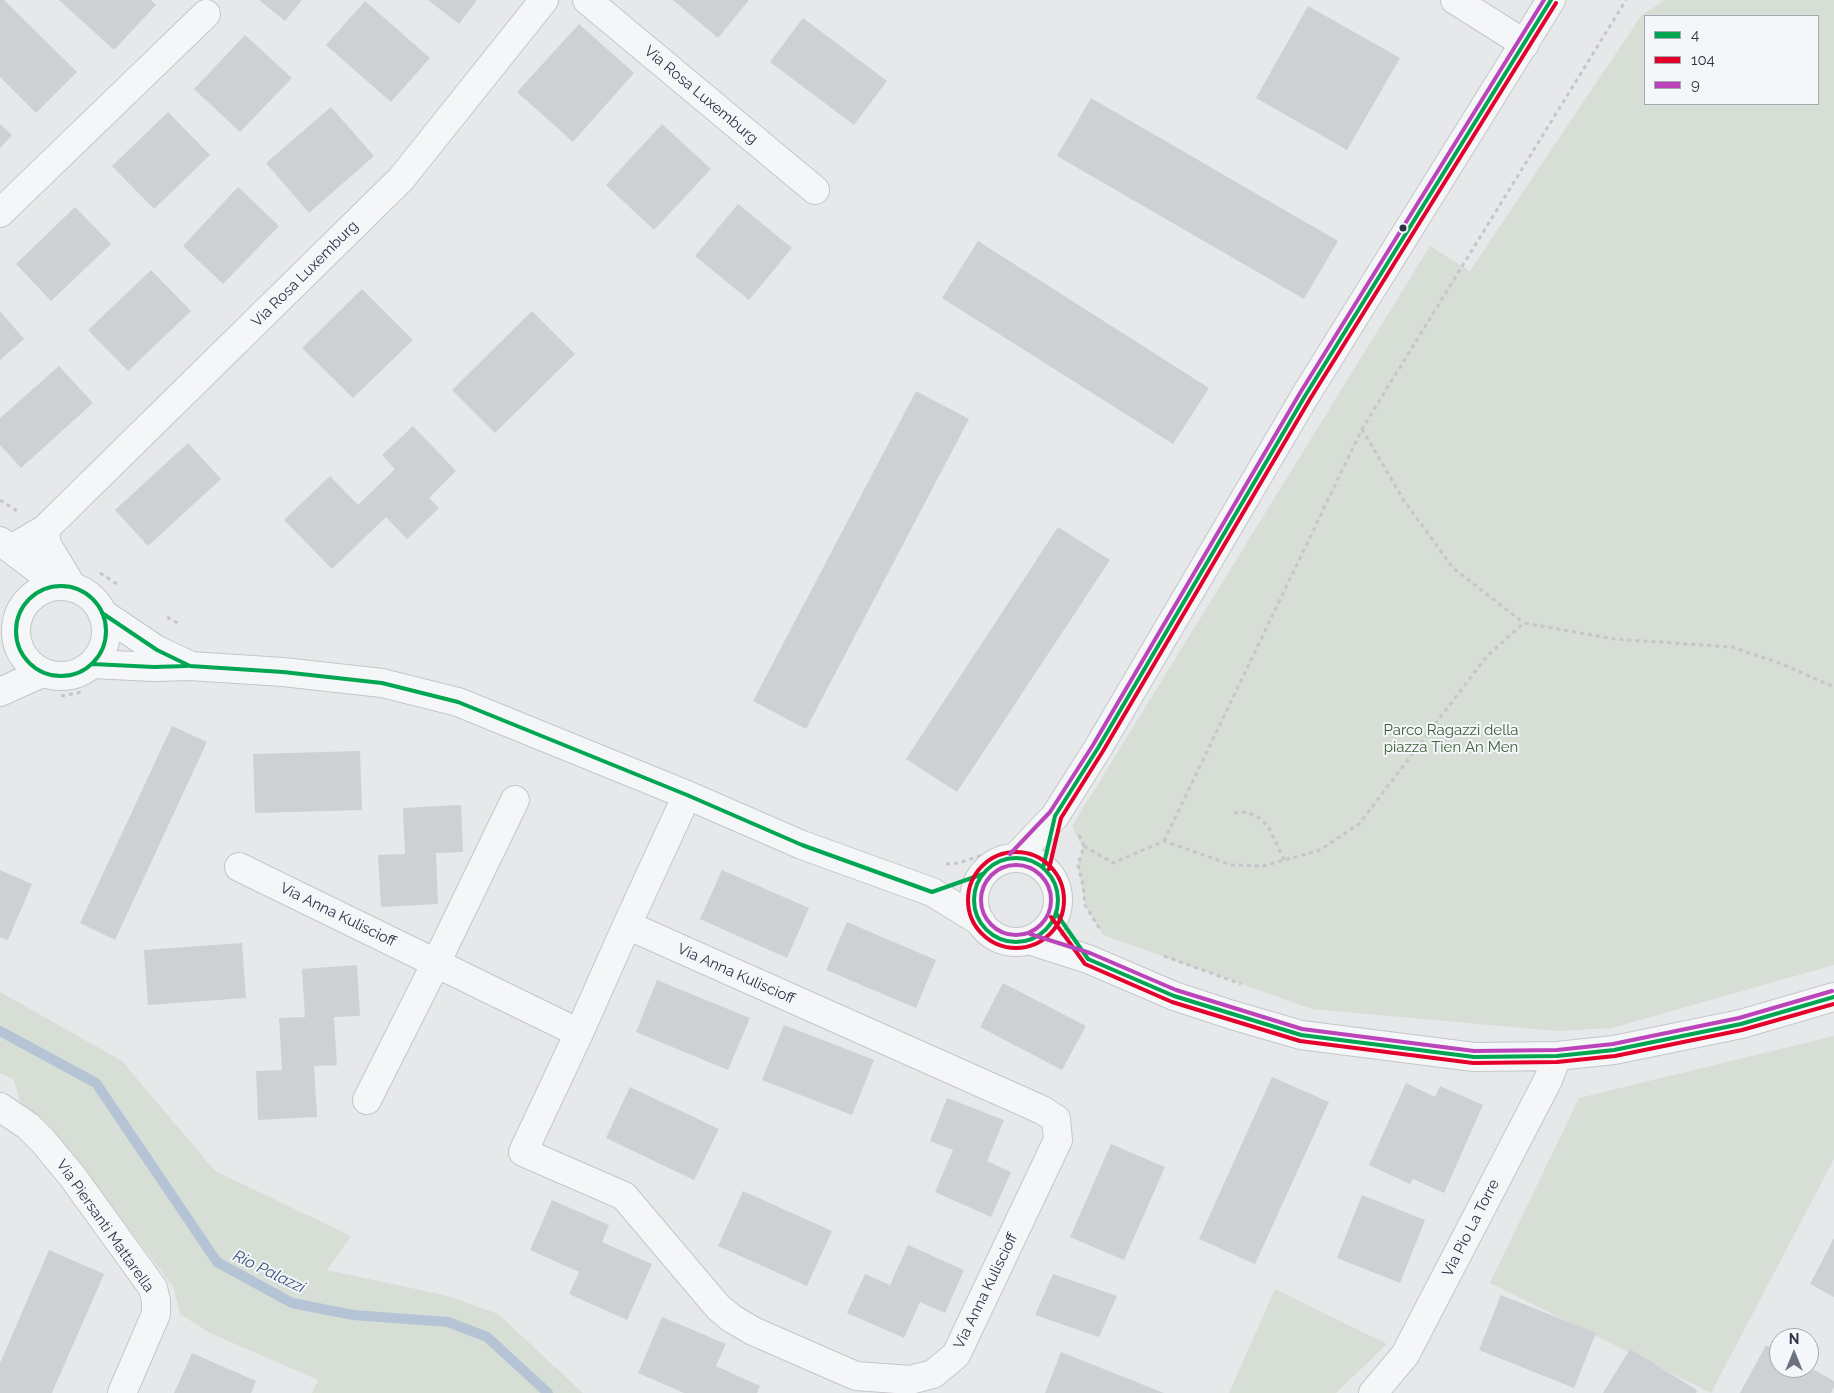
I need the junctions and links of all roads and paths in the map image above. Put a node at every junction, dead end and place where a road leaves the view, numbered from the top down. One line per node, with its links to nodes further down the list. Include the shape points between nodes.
1 (544, 0): 11 (street, Via Rosa Luxemburg, via 401,180)
2 (586, 0): 8 (street, Via Rosa Luxemburg)
3 (1455, 0): 7 (street)
4 (1551, 0): 7 (street)
5 (1626, 0): 10 (path)
6 (206, 14): 9 (street)
7 (1525, 44): 28 (street, via 1305,396)
8 (815, 190)
9 (0, 213)
10 (1362, 429): 16 (path, via 1403,499 1453,568); 29 (path)
11 (44, 529): 12 (street, Via Rosa Luxemburg); 13 (street, via 47,545)
12 (6, 545): 13 (street); 14 (street, via 23,580)
13 (67, 587): 14 (street, via 48,588); 15 (street, via 85,593)
14 (27, 601): 17 (street)
15 (102, 613): 18 (street, via 106,640); 19 (street, via 157,650)
16 (1524, 623): 21 (path, via 1614,639 1732,647); 32 (path, via 1487,656 1358,824 1320,850)
17 (8, 644): 20 (street, via 18,646 23,657)
18 (92, 664): 19 (street); 20 (street, via 69,676)
19 (190, 666): 25 (street, via 382,683 458,702)
20 (42, 673): 22 (street)
21 (1834, 687)
22 (0, 692)
23 (83, 692): 24 (path)
24 (56, 697)
25 (687, 795): 36 (street, via 802,845); 40 (street, Via Anna Kuliscioff)
26 (515, 800): 45 (street)
27 (1234, 813): 32 (path, via 1247,812 1261,819 1269,828)
28 (1055, 816): 31 (street); 34 (street)
29 (1164, 841): 30 (path, via 1113,862); 32 (path, via 1232,865 1263,866)
30 (1084, 846)
31 (1015, 858): 34 (street); 35 (street, via 1003,860)
32 (1284, 860)
33 (239, 867): 45 (street, Via Anna Kuliscioff)
34 (1043, 868): 38 (street, via 1056,889)
35 (983, 874): 36 (street); 39 (street, via 974,898)
36 (932, 892): 39 (street)
37 (1085, 905): 41 (path)
38 (1056, 913): 42 (street, via 1050,925); 44 (street)
39 (980, 922): 42 (street, via 996,937 1007,941)
40 (627, 925): 48 (street, Via Anna Kuliscioff); 48 (street, Via Anna Kuliscioff, via 1056,1119 1058,1140 956,1355 933,1374 910,1380 856,1376 754,1330 718,1307 624,1196 523,1152)
41 (1103, 935)
42 (1028, 940): 44 (street)
43 (1158, 954): 46 (path)
44 (1088, 959): 49 (street, via 1174,996 1301,1035 1474,1057)
45 (436, 963): 48 (street, Via Anna Kuliscioff); 50 (street)
46 (1249, 986)
47 (1834, 997): 49 (street, via 1741,1024 1614,1050)
48 (579, 1033)
49 (1557, 1056): 53 (street, Via Pio La Torre, via 1548,1080 1405,1355)
50 (367, 1100)
51 (0, 1108): 52 (street, Via Piersanti Mattarella, via 28,1126 49,1147 153,1288 156,1314)
52 (122, 1393)
53 (1373, 1393)

